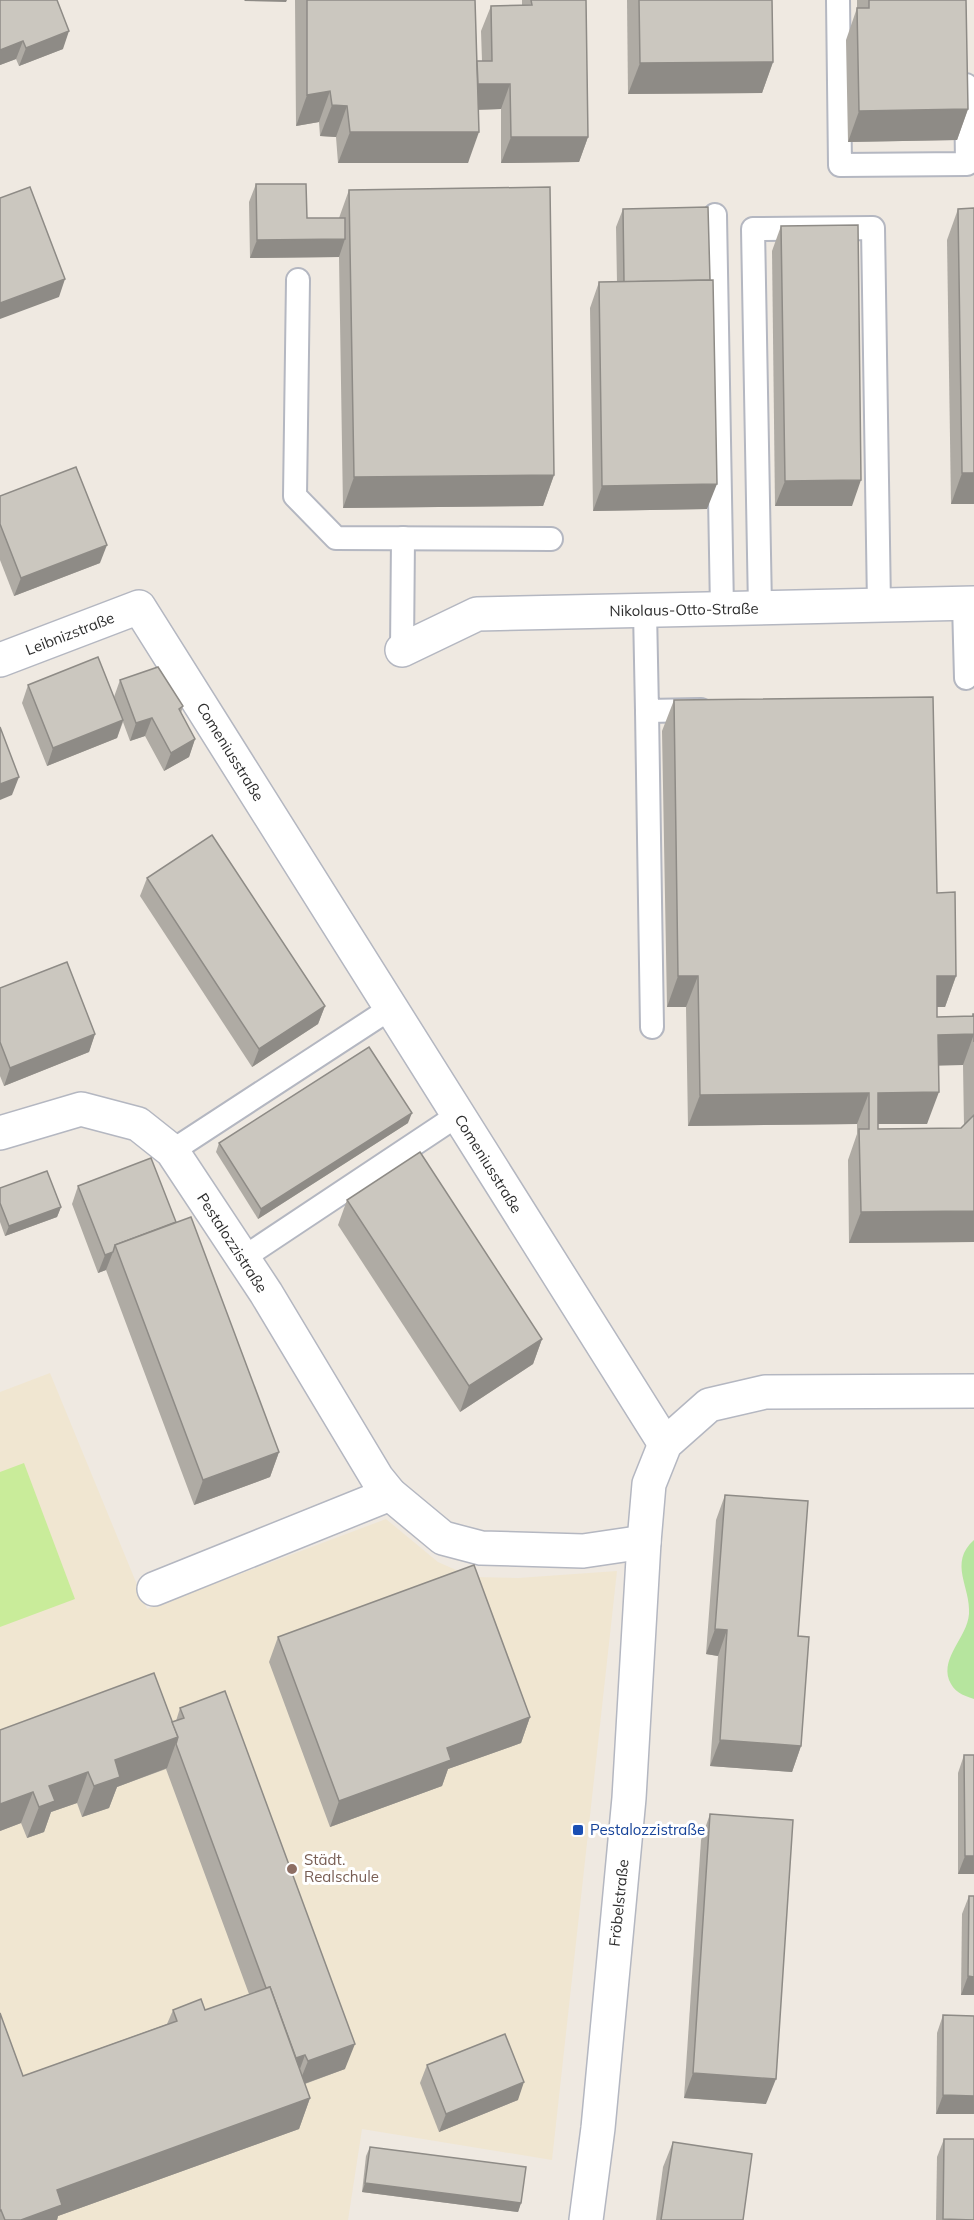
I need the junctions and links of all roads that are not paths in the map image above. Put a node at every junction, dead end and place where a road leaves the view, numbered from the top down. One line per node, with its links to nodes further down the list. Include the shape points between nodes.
1 (838, 0): 2 (lane, via 840,165 967,164)
2 (965, 59)
3 (715, 215): 11 (lane)
4 (298, 280): 5 (lane, via 296,496 336,538)
5 (403, 538): 6 (lane); 13 (lane)
6 (551, 539)
7 (969, 604): 8 (street, Nikolaus-Otto-Straße); 15 (lane)
8 (879, 605): 10 (street, Nikolaus-Otto-Straße); 10 (lane, via 873,228 753,229)
9 (139, 607): 14 (street, Leibnizstraße); 18 (street, Comeniusstraße)
10 (760, 608): 11 (street, Nikolaus-Otto-Straße)
11 (722, 609): 12 (street, Nikolaus-Otto-Straße)
12 (645, 611): 13 (street, Nikolaus-Otto-Straße, via 477,614); 17 (lane)
13 (402, 650)
14 (0, 660)
15 (966, 678)
16 (719, 710): 17 (lane)
17 (647, 711): 19 (lane)
18 (391, 1008): 20 (street, Comeniusstraße); 22 (lane)
19 (652, 1027)
20 (458, 1115): 23 (lane); 25 (street, Comeniusstraße)
21 (0, 1132): 22 (street, Pestalozzistraße, via 81,1109 138,1124)
22 (172, 1151): 23 (street, Pestalozzistraße)
23 (243, 1258): 26 (street, Pestalozzistraße)
24 (974, 1392): 25 (street, via 765,1392 709,1405)
25 (665, 1444): 27 (street, Fröbelstraße, via 650,1484)
26 (390, 1494): 27 (street, Pestalozzistraße, via 443,1538 481,1548 584,1551); 28 (street)
27 (644, 1542): 29 (street, Fröbelstraße, via 629,1798)
28 (154, 1589)
29 (586, 2220)

